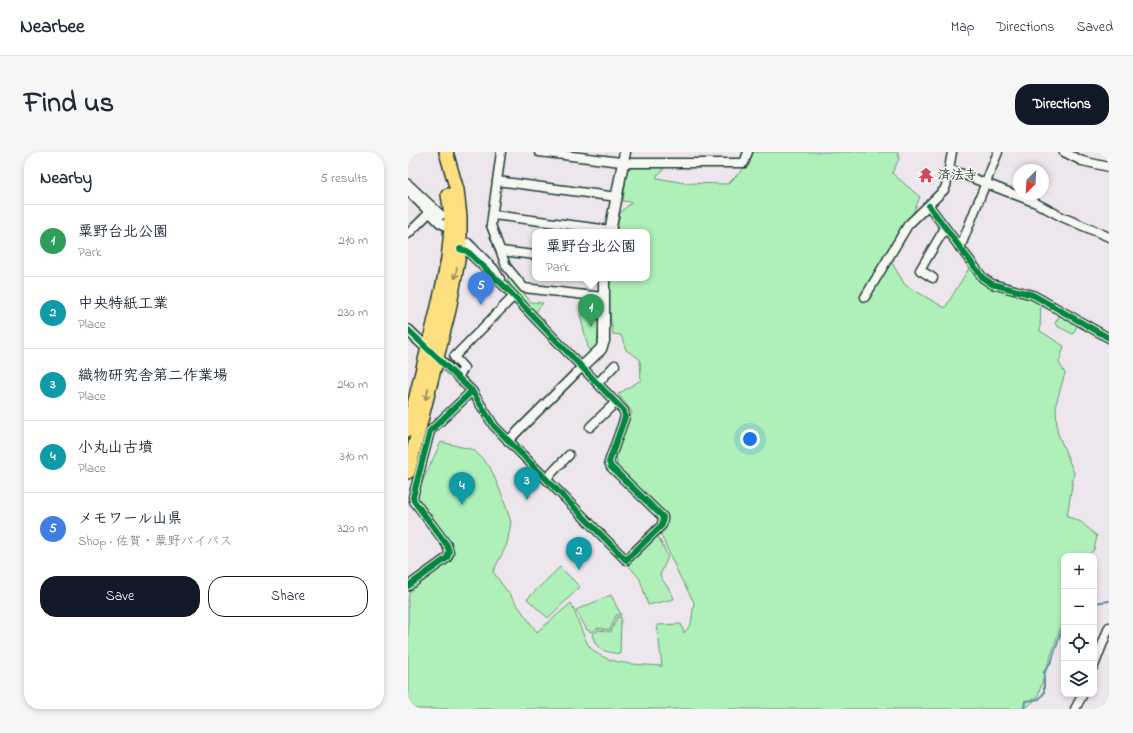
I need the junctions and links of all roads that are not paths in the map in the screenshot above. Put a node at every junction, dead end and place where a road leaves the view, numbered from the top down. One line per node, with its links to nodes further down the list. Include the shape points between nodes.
1 (438, 152): 22 (highway, via 450,203)
2 (446, 152): 28 (highway, via 457,190)
3 (501, 152): 13 (street)
4 (539, 152): 10 (street)
5 (625, 152): 10 (street)
6 (748, 152): 10 (street, via 744,163)
7 (952, 152): 12 (street)
8 (998, 152): 14 (street)
9 (1064, 152): 11 (street, via 1082,161)
10 (624, 163): 17 (street)
11 (1109, 167)
12 (949, 169): 14 (street); 18 (street, via 946,186)
13 (497, 181): 17 (street); 21 (street)
14 (986, 183): 27 (street); 29 (street)
15 (408, 184): 20 (street)
16 (408, 191): 19 (street)
17 (617, 197): 25 (street)
18 (929, 206): 23 (street); 36 (street, via 908,225)
19 (429, 213): 22 (street); 26 (street)
20 (441, 215)
21 (493, 215): 24 (street); 30 (street, via 491,225)
22 (450, 228): 39 (highway)
23 (945, 228): 29 (street); 32 (street, via 920,270)
24 (595, 229)
25 (610, 229)
26 (408, 234)
27 (1109, 237)
28 (464, 246): 34 (street); 39 (highway, one-way to 39, via 449,310)
29 (960, 248): 38 (street, via 983,278 992,284 1033,295)
30 (501, 251): 31 (street); 35 (street, via 506,266 524,288)
31 (532, 255)
32 (933, 278)
33 (604, 281): 35 (street)
34 (513, 297): 41 (street); 42 (street, via 454,356 464,368)
35 (602, 297): 41 (street, via 604,341 601,349)
36 (865, 297)
37 (408, 330): 39 (street)
38 (1109, 338)
39 (432, 353): 42 (street); 46 (highway); 51 (highway, one-way to 51)
40 (615, 365): 43 (street)
41 (582, 367): 43 (street); 49 (street)
42 (458, 377): 44 (street)
43 (598, 383): 45 (street)
44 (472, 391): 49 (street, via 494,426); 53 (street, via 430,431)
45 (616, 402): 47 (street); 52 (street, via 625,414 610,457 611,467 663,518 662,525 626,560)
46 (410, 412): 48 (highway)
47 (590, 427)
48 (408, 430)
49 (508, 441): 52 (street)
50 (570, 455): 52 (street)
51 (408, 472)
52 (546, 479)
53 (411, 503): 54 (street, via 449,552 446,558)
54 (408, 586)
55 (1109, 628): 56 (street)
56 (1096, 661)
57 (1082, 697): 58 (street)
58 (1077, 708)

